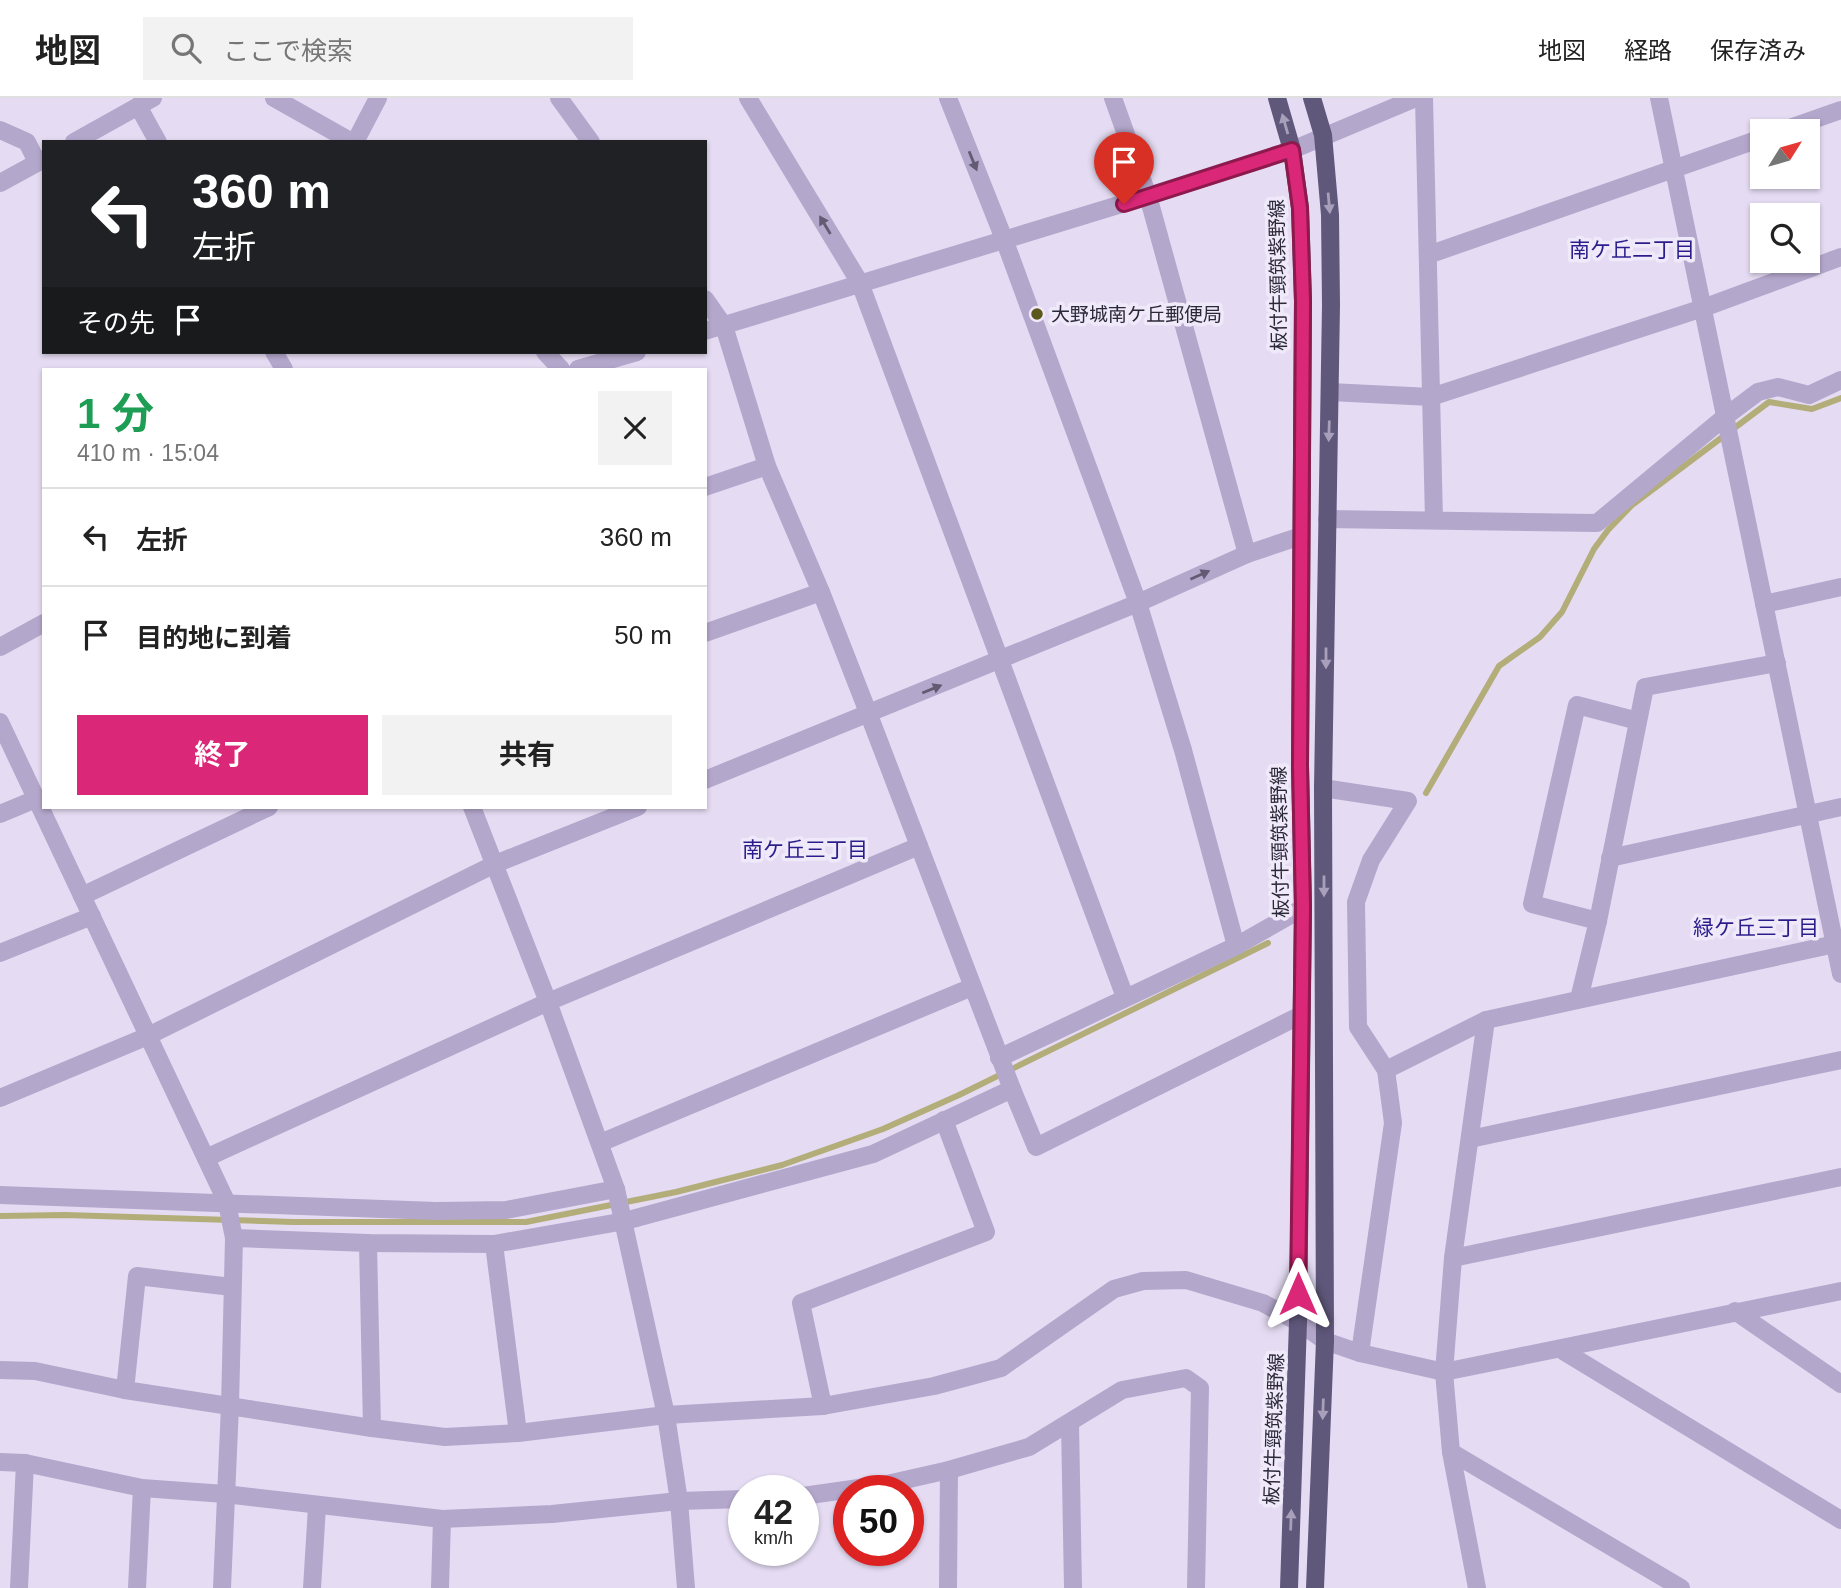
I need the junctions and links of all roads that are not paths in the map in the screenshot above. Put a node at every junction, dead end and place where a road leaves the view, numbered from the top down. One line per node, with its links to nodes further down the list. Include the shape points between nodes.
1 (274, 98): 19 (street)
2 (378, 98): 20 (street)
3 (559, 98): 21 (street)
4 (748, 98): 31 (street, one-way to 4)
5 (948, 98): 28 (street, one-way to 28)
6 (1113, 98): 27 (street)
7 (1277, 98): 23 (main road, 板付牛頸筑紫野線, one-way to 7)
8 (1312, 98): 16 (main road)
9 (1416, 98): 16 (street)
10 (1424, 98): 29 (street)
11 (1659, 98): 25 (street)
12 (145, 102): 17 (street); 18 (street)
13 (1841, 110): 14 (street)
14 (1816, 119)
15 (0, 130): 24 (street, via 27,142)
16 (1323, 135): 23 (street); 41 (main road, one-way to 41, via 1330,215)
17 (78, 140)
18 (157, 140)
19 (350, 140)
20 (355, 140)
21 (590, 140)
22 (1750, 142): 25 (street)
23 (1292, 150): 27 (street); 48 (main road, 板付牛頸筑紫野線, via 1300,208 1303,301)
24 (40, 161): 26 (street)
25 (1675, 168): 29 (street); 33 (street)
26 (0, 183)
27 (1148, 196): 28 (street); 49 (street)
28 (1004, 239): 31 (street); 52 (street)
29 (1428, 255): 42 (street)
30 (1841, 257): 33 (street)
31 (860, 283): 34 (street); 57 (street)
32 (707, 302): 34 (street)
33 (1703, 308): 42 (street); 43 (street)
34 (724, 326): 35 (street); 44 (street)
35 (707, 330)
36 (547, 354): 38 (street)
37 (629, 354): 39 (street)
38 (560, 368)
39 (581, 368)
40 (1841, 380): 43 (street, via 1809,396 1778,387 1758,392)
41 (1330, 392): 42 (street); 46 (main road, one-way to 46)
42 (1431, 397): 47 (street)
43 (1726, 416): 47 (street, via 1597,523); 53 (street)
44 (767, 466): 45 (street); 51 (street)
45 (707, 486)
46 (1327, 519): 47 (street); 64 (main road, one-way to 64)
47 (1434, 520)
48 (1301, 536): 49 (street); 76 (main road, 板付牛頸筑紫野線)
49 (1247, 554): 52 (street, one-way to 49)
50 (1841, 587): 53 (street)
51 (821, 592): 55 (street); 59 (street)
52 (1138, 603): 57 (street); 80 (street)
53 (1764, 604): 58 (street)
54 (42, 624): 56 (street)
55 (707, 632)
56 (0, 647)
57 (1002, 660): 59 (street, one-way to 57); 84 (street)
58 (1777, 663): 60 (street, via 1645,687); 71 (street)
59 (869, 715): 63 (street); 72 (street)
60 (1638, 721): 73 (street); 78 (street, via 1577,705 1532,904)
61 (0, 722): 62 (street)
62 (36, 778): 65 (street)
63 (707, 779)
64 (1324, 788): 92 (street, via 1408,801 1371,860 1356,902 1359,1027); 112 (main road, one-way to 112)
65 (37, 799): 70 (street); 75 (street)
66 (1841, 807): 71 (street)
67 (265, 809): 75 (street)
68 (473, 809): 74 (street)
69 (633, 809): 74 (street)
70 (0, 814)
71 (1808, 814): 73 (street); 79 (street)
72 (919, 846): 83 (street); 86 (street)
73 (1611, 858): 78 (street)
74 (495, 864): 86 (street); 89 (street)
75 (82, 896): 77 (street)
76 (1303, 908): 80 (street); 87 (main road, 板付牛頸筑紫野線)
77 (92, 916): 81 (street); 89 (street)
78 (1598, 921): 85 (street)
79 (1835, 944): 82 (street); 85 (street)
80 (1236, 946): 84 (street)
81 (0, 953)
82 (1841, 974)
83 (972, 988): 90 (street); 97 (street)
84 (1125, 996): 90 (street)
85 (1579, 999): 88 (street)
86 (548, 1002): 97 (street); 98 (street)
87 (1301, 1015): 93 (street, via 1036,1147); 111 (main road, 板付牛頸筑紫野線)
88 (1486, 1020): 92 (street); 96 (street)
89 (148, 1035): 94 (street); 98 (street)
90 (999, 1058): 93 (street)
91 (1841, 1060): 96 (street)
92 (1387, 1070): 114 (street, via 1393,1123)
93 (1012, 1089): 95 (street)
94 (0, 1098)
95 (944, 1120): 103 (street, via 873,1154); 120 (street, via 986,1232 801,1303)
96 (1470, 1139): 107 (street)
97 (600, 1143): 100 (street)
98 (206, 1158): 102 (street)
99 (1841, 1177): 107 (street)
100 (616, 1189): 102 (street, via 506,1210); 103 (street)
101 (0, 1195): 102 (street)
102 (227, 1203): 104 (street)
103 (625, 1220): 106 (street); 121 (street)
104 (233, 1238): 105 (street); 108 (street)
105 (368, 1243): 106 (street); 123 (street)
106 (494, 1244): 124 (street)
107 (1453, 1258): 116 (street)
108 (232, 1287): 118 (street, via 137,1276); 119 (street)
109 (1841, 1291): 110 (street)
110 (1735, 1311): 113 (street); 117 (street)
111 (1298, 1322): 112 (street); 120 (street, via 1263,1303 1186,1280 1143,1281 1114,1289 1001,1368 934,1386); 146 (main road, 板付牛頸筑紫野線, one-way to 111)
112 (1325, 1341): 114 (street); 147 (main road, one-way to 147)
113 (1560, 1349): 116 (street); 136 (street)
114 (1360, 1353): 116 (street)
115 (0, 1370): 118 (street, via 35,1371)
116 (1444, 1372): 125 (street)
117 (1841, 1384)
118 (125, 1390): 119 (street)
119 (230, 1406): 123 (street); 130 (street)
120 (823, 1406): 121 (street)
121 (666, 1415): 124 (street); 133 (street)
122 (1070, 1423): 128 (street, via 1029,1447); 144 (street); 145 (street, via 1122,1390 1186,1378 1200,1388)
123 (372, 1428): 124 (street, via 445,1437)
124 (518, 1433)
125 (1451, 1452): 148 (street); 149 (street)
126 (0, 1461): 127 (street)
127 (25, 1463): 129 (street); 137 (street)
128 (950, 1470): 131 (street); 143 (street)
129 (142, 1488): 130 (street); 138 (street)
130 (225, 1494): 134 (street); 139 (street)
131 (819, 1494)
132 (728, 1499): 133 (street)
133 (679, 1501): 135 (street); 142 (street)
134 (317, 1507): 135 (street); 140 (street)
135 (442, 1519): 141 (street)
136 (1841, 1520)
137 (19, 1588)
138 (137, 1588)
139 (222, 1588)
140 (312, 1588)
141 (440, 1588)
142 (686, 1588)
143 (948, 1588)
144 (1073, 1588)
145 (1196, 1588)
146 (1289, 1588)
147 (1315, 1588)
148 (1478, 1588)
149 (1681, 1588)

